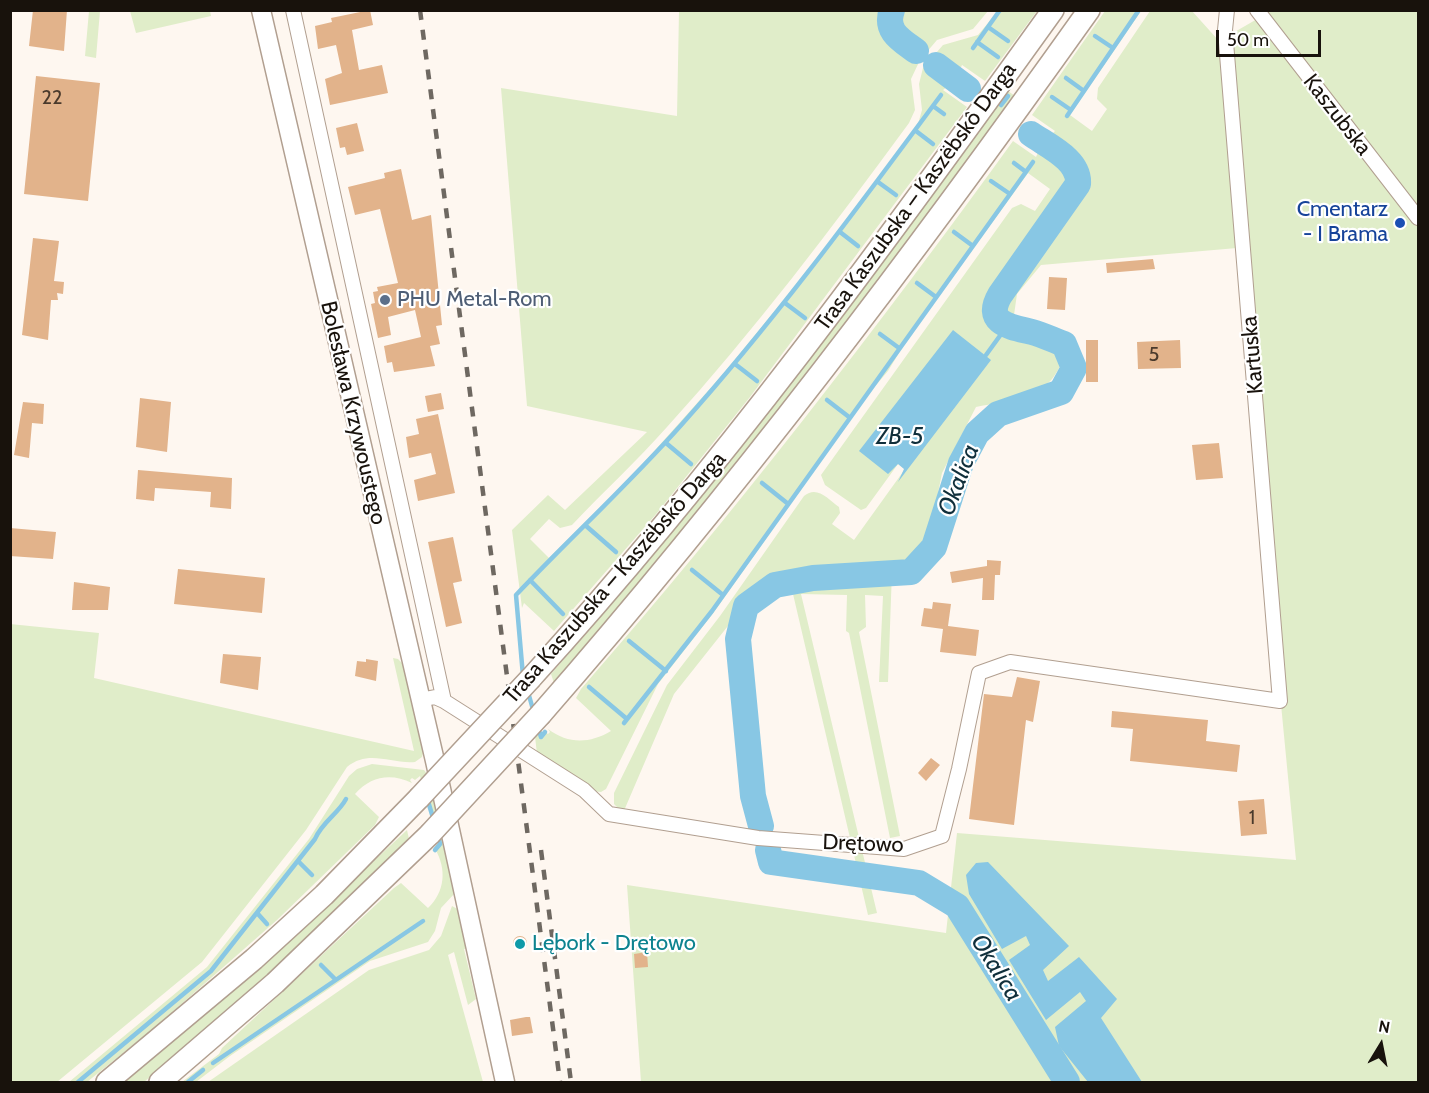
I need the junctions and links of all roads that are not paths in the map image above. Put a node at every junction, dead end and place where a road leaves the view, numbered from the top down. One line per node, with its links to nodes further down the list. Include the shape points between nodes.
1 (261, 10): 9 (main road, Bolesława Krzywoustego)
2 (293, 10): 8 (street)
3 (1053, 10): 13 (highway, Trasa Kaszubska – Kaszëbskô Darga, bridge, via 755,411 620,578 419,798 324,895)
4 (1089, 10): 14 (highway, Trasa Kaszubska – Kaszëbskô Darga, bridge, via 786,421 542,714 430,834 284,975)
5 (1227, 10): 12 (street, Kartuska, via 1225,30)
6 (1257, 10): 7 (street, Kaszubska)
7 (1419, 218)
8 (356, 301): 9 (street); 11 (street)
9 (329, 307): 10 (main road, Bolesława Krzywoustego)
10 (420, 700): 11 (street, via 435,697); 15 (main road, Bolesława Krzywoustego)
11 (444, 701): 12 (street, Drętowo, via 584,790 609,814 759,838 904,849 942,836 979,673 1010,662)
12 (1281, 701)
13 (107, 1083)
14 (160, 1083)
15 (505, 1083)

